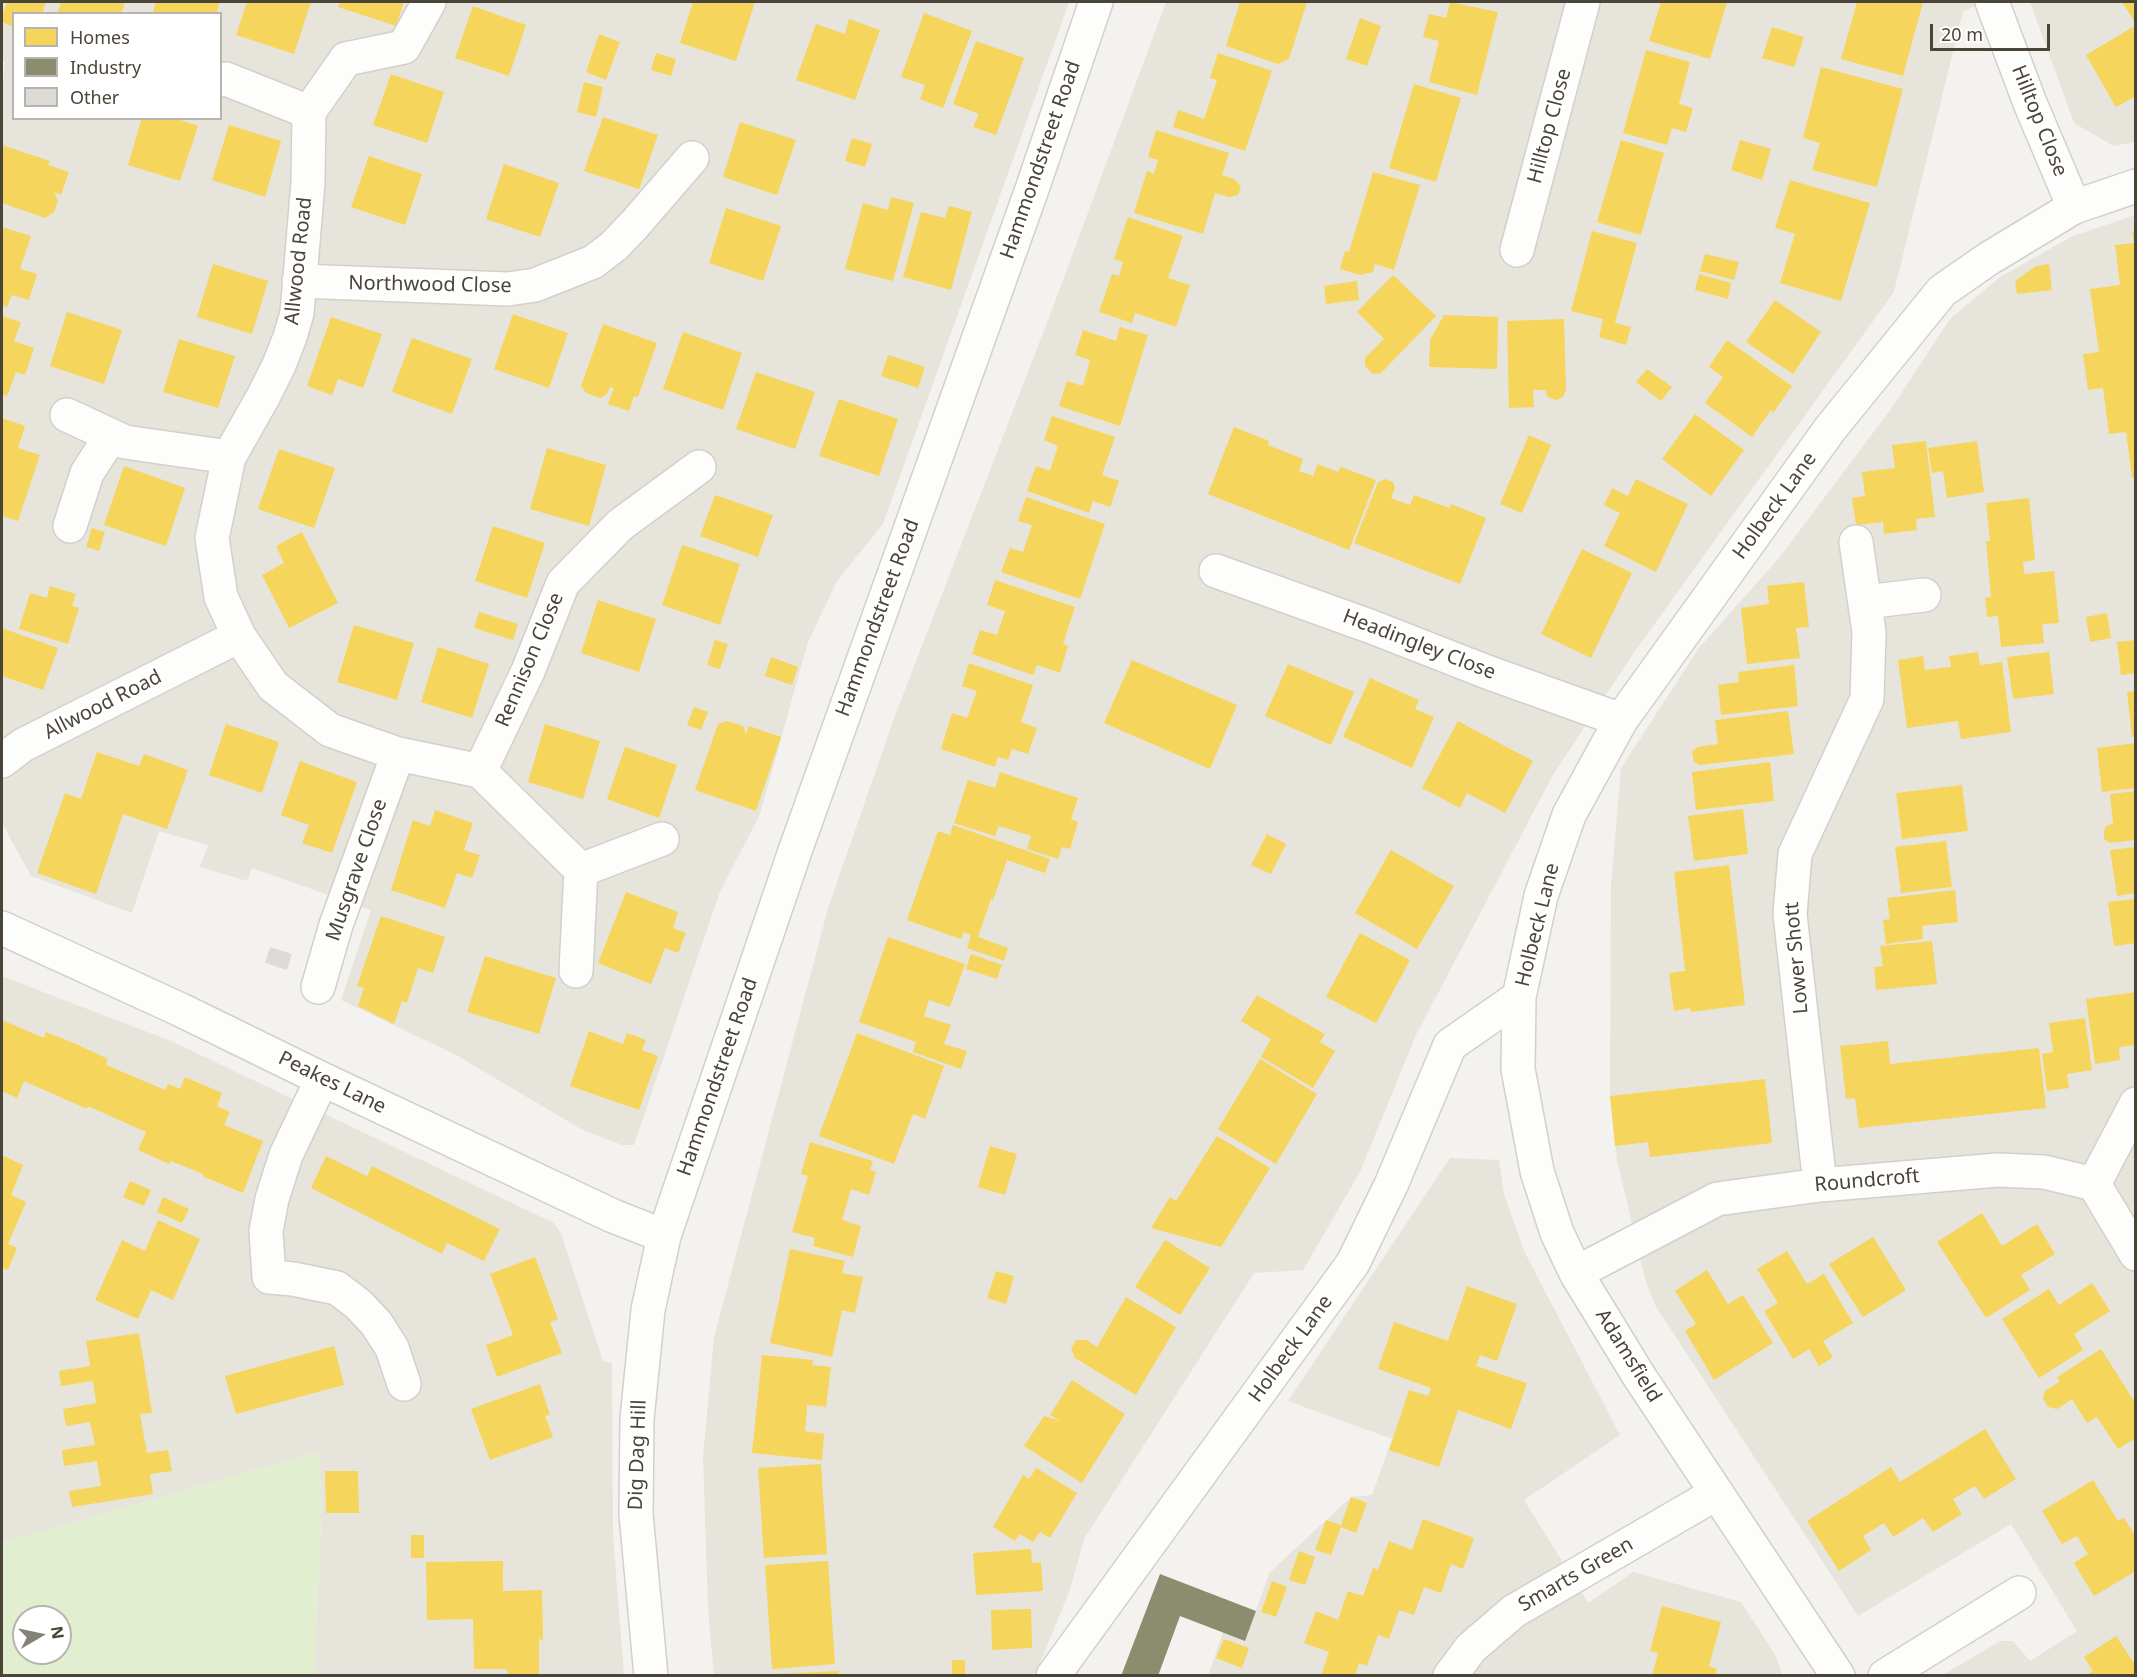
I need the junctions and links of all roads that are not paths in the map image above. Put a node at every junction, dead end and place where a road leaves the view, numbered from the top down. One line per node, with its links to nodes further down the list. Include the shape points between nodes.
1 (429, 2): 6 (street, via 404,47 346,59)
2 (1096, 2): 36 (street, Hammondstreet Road, via 795,851)
3 (1583, 2): 10 (street, Hilltop Close)
4 (1992, 2): 9 (street, Hilltop Close)
5 (222, 80): 6 (street)
6 (309, 112): 11 (street, Allwood Road, via 308,183)
7 (692, 158): 11 (street, Northwood Close, via 614,246 593,262 534,285 508,289)
8 (2136, 186): 9 (street, Holbeck Lane)
9 (2074, 207): 22 (street, Holbeck Lane, via 1942,291 1830,429)
10 (1517, 250)
11 (299, 281): 14 (street, Allwood Road, via 297,313 279,365)
12 (67, 415): 13 (street)
13 (111, 436): 14 (street, via 125,442); 16 (street, via 87,473)
14 (228, 457): 21 (street, Allwood Road, via 212,538 221,597)
15 (699, 466): 25 (street, Rennison Close, via 620,525 563,583 528,671)
16 (70, 526)
17 (1856, 542): 20 (street, Lower Shott)
18 (1216, 571): 22 (street, Headingley Close)
19 (1924, 595): 20 (street)
20 (1865, 603): 35 (street, Lower Shott, via 1869,632 1867,699 1795,854 1790,914)
21 (239, 636): 23 (street, Allwood Road, via 273,686 330,730); 24 (street, Allwood Road, via 23,745)
22 (1621, 720): 31 (street, Holbeck Lane, via 1569,815 1541,896)
23 (398, 754): 25 (street, Allwood Road); 30 (street, Musgrave Close, via 336,925)
24 (2, 761)
25 (480, 771): 27 (street)
26 (662, 839): 27 (street)
27 (581, 870): 29 (street)
28 (2, 928): 32 (street, Peakes Lane)
29 (576, 971)
30 (318, 987)
31 (1519, 997): 38 (street, Adamsfield, via 1518,1069 1537,1171 1557,1233); 43 (street, Holbeck Lane, via 1450,1045 1391,1185 1353,1263)
32 (322, 1079): 36 (street, Peakes Lane, via 613,1216); 39 (street, via 286,1155 272,1200 266,1231 269,1276 337,1288 358,1304 392,1348)
33 (2136, 1104): 34 (street)
34 (2094, 1184): 35 (street, Roundcroft, via 2044,1172 1998,1170); 37 (street)
35 (1820, 1185): 38 (street, Roundcroft, via 1717,1198)
36 (664, 1236): 42 (street, Dig Dag Hill, via 648,1311 637,1419 636,1514)
37 (2136, 1254)
38 (1576, 1273): 40 (street, Adamsfield)
39 (404, 1384)
40 (1717, 1493): 44 (street, Smarts Green, via 1514,1611 1472,1648); 45 (street, Adamsfield)
41 (2019, 1593): 46 (street)
42 (651, 1676)
43 (1053, 1676)
44 (1450, 1676)
45 (1838, 1676)
46 (1885, 1676)

